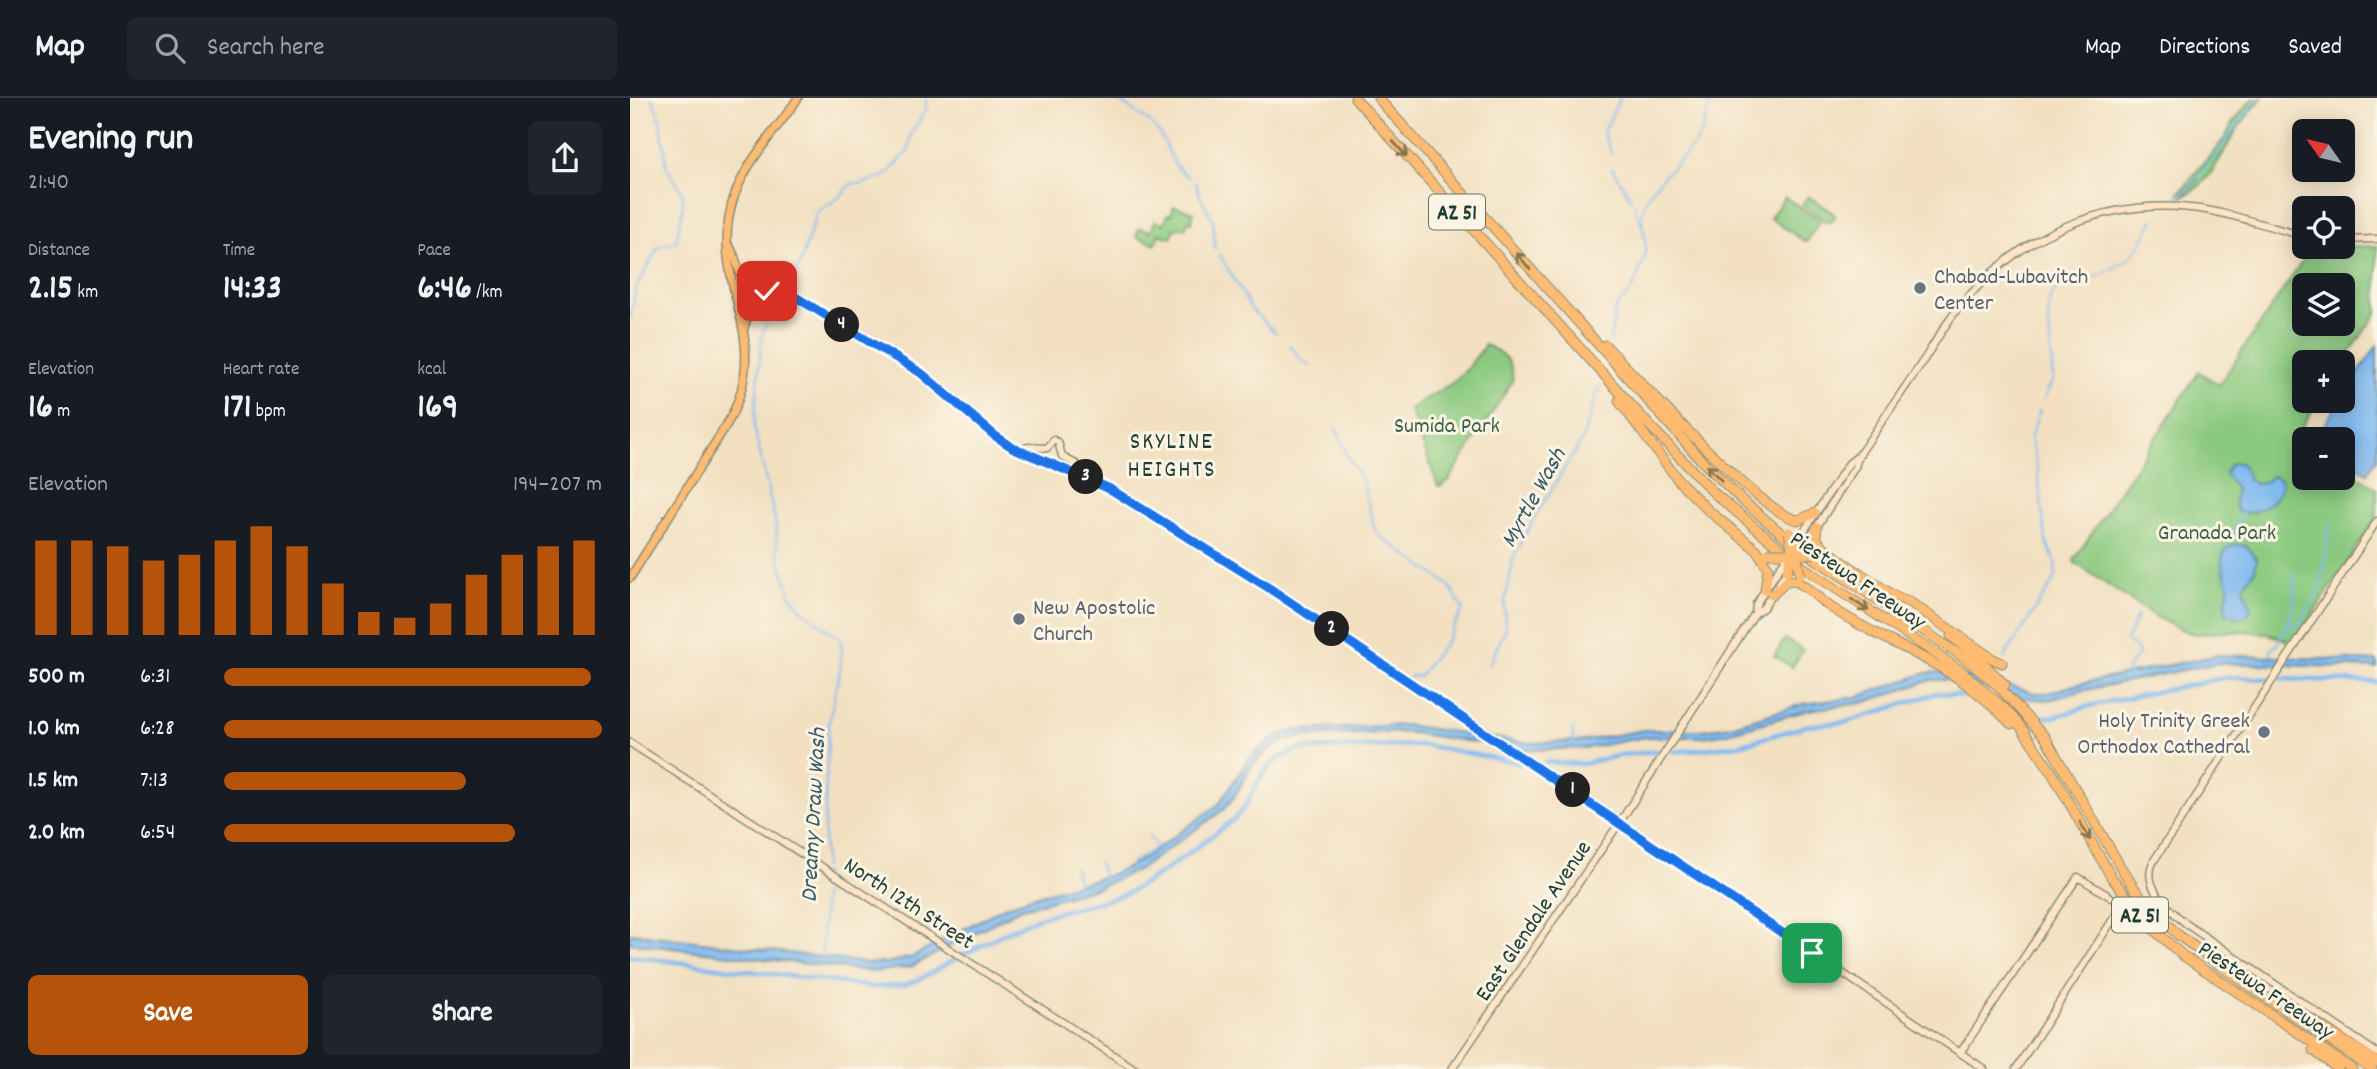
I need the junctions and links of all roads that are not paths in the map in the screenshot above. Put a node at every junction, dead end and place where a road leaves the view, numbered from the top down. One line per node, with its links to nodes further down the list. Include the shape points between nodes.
1 (798, 98): 7 (main road, via 736,190)
2 (1355, 98): 13 (highway, Piestewa Freeway / AZ 51, one-way to 13)
3 (1378, 98): 12 (highway, Piestewa Freeway / AZ 51, one-way to 3)
4 (2292, 233): 16 (main road, via 2191,208 2152,206 2098,215 2061,228 2016,253 1974,290)
5 (2377, 239): 6 (main road)
6 (2355, 240)
7 (727, 242): 8 (main road, via 747,281); 10 (main road)
8 (779, 295): 9 (main road); 11 (main road)
9 (763, 297): 10 (main road); 14 (main road, via 750,309)
10 (737, 300): 14 (main road)
11 (806, 305): 15 (main road, via 921,373)
12 (1568, 312): 18 (highway, via 1703,446); 32 (highway, Piestewa Freeway / AZ 51, one-way to 12, via 1816,560 1763,520 1703,462)
13 (1560, 326): 23 (highway, via 1679,481 1709,511); 33 (highway, Piestewa Freeway / AZ 51, one-way to 33, via 1693,472 1747,523 1814,575 1959,669 1987,691)
14 (744, 329): 27 (main road, via 745,372 737,404)
15 (1018, 450): 17 (main road); 17 (main road, via 1046,449 1056,441 1062,456 1078,464)
16 (1859, 455): 19 (main road); 21 (main road)
17 (1086, 477): 35 (main road, via 1238,568)
18 (1780, 513): 19 (highway, via 1798,520); 24 (highway, bridge)
19 (1815, 513): 22 (main road)
20 (2377, 521): 39 (main road, via 2153,862 2150,876 2162,900 2189,926)
21 (1817, 527): 22 (main road); 25 (highway, via 1819,543)
22 (1804, 540): 24 (highway, bridge)
23 (1762, 551): 24 (highway, bridge); 29 (highway)
24 (1794, 554): 25 (highway, bridge); 26 (highway, bridge); 28 (highway, bridge)
25 (1836, 557): 30 (highway)
26 (1784, 569): 29 (main road, East Glendale Avenue)
27 (630, 578)
28 (1808, 589): 29 (highway, via 1791,580); 33 (highway, via 1867,629 1944,670)
29 (1768, 592): 35 (main road, East Glendale Avenue, via 1756,604 1755,613)
30 (1894, 596): 31 (highway); 32 (highway, via 1962,645)
31 (2002, 663)
32 (1982, 667): 36 (highway, Piestewa Freeway / AZ 51, via 2017,698 2041,731 2140,897 2177,934)
33 (2017, 727): 37 (highway, Piestewa Freeway / AZ 51, one-way to 37, via 2035,747 2112,878 2152,928 2182,956)
34 (630, 743): 41 (main road, North 12th Street)
35 (1620, 822): 38 (main road); 42 (main road, East Glendale Avenue)
36 (2279, 1005): 40 (highway, via 2298,1012); 47 (highway, Piestewa Freeway / AZ 51)
37 (2274, 1017): 45 (highway); 46 (highway, Piestewa Freeway / AZ 51)
38 (1960, 1053): 43 (main road); 44 (main road, via 2078,877 2114,899 2120,906 2118,915)
39 (2377, 1053)
40 (2377, 1062)
41 (1135, 1069)
42 (1452, 1069)
43 (1984, 1069)
44 (2015, 1069)
45 (2337, 1069)
46 (2352, 1069)
47 (2372, 1069)

